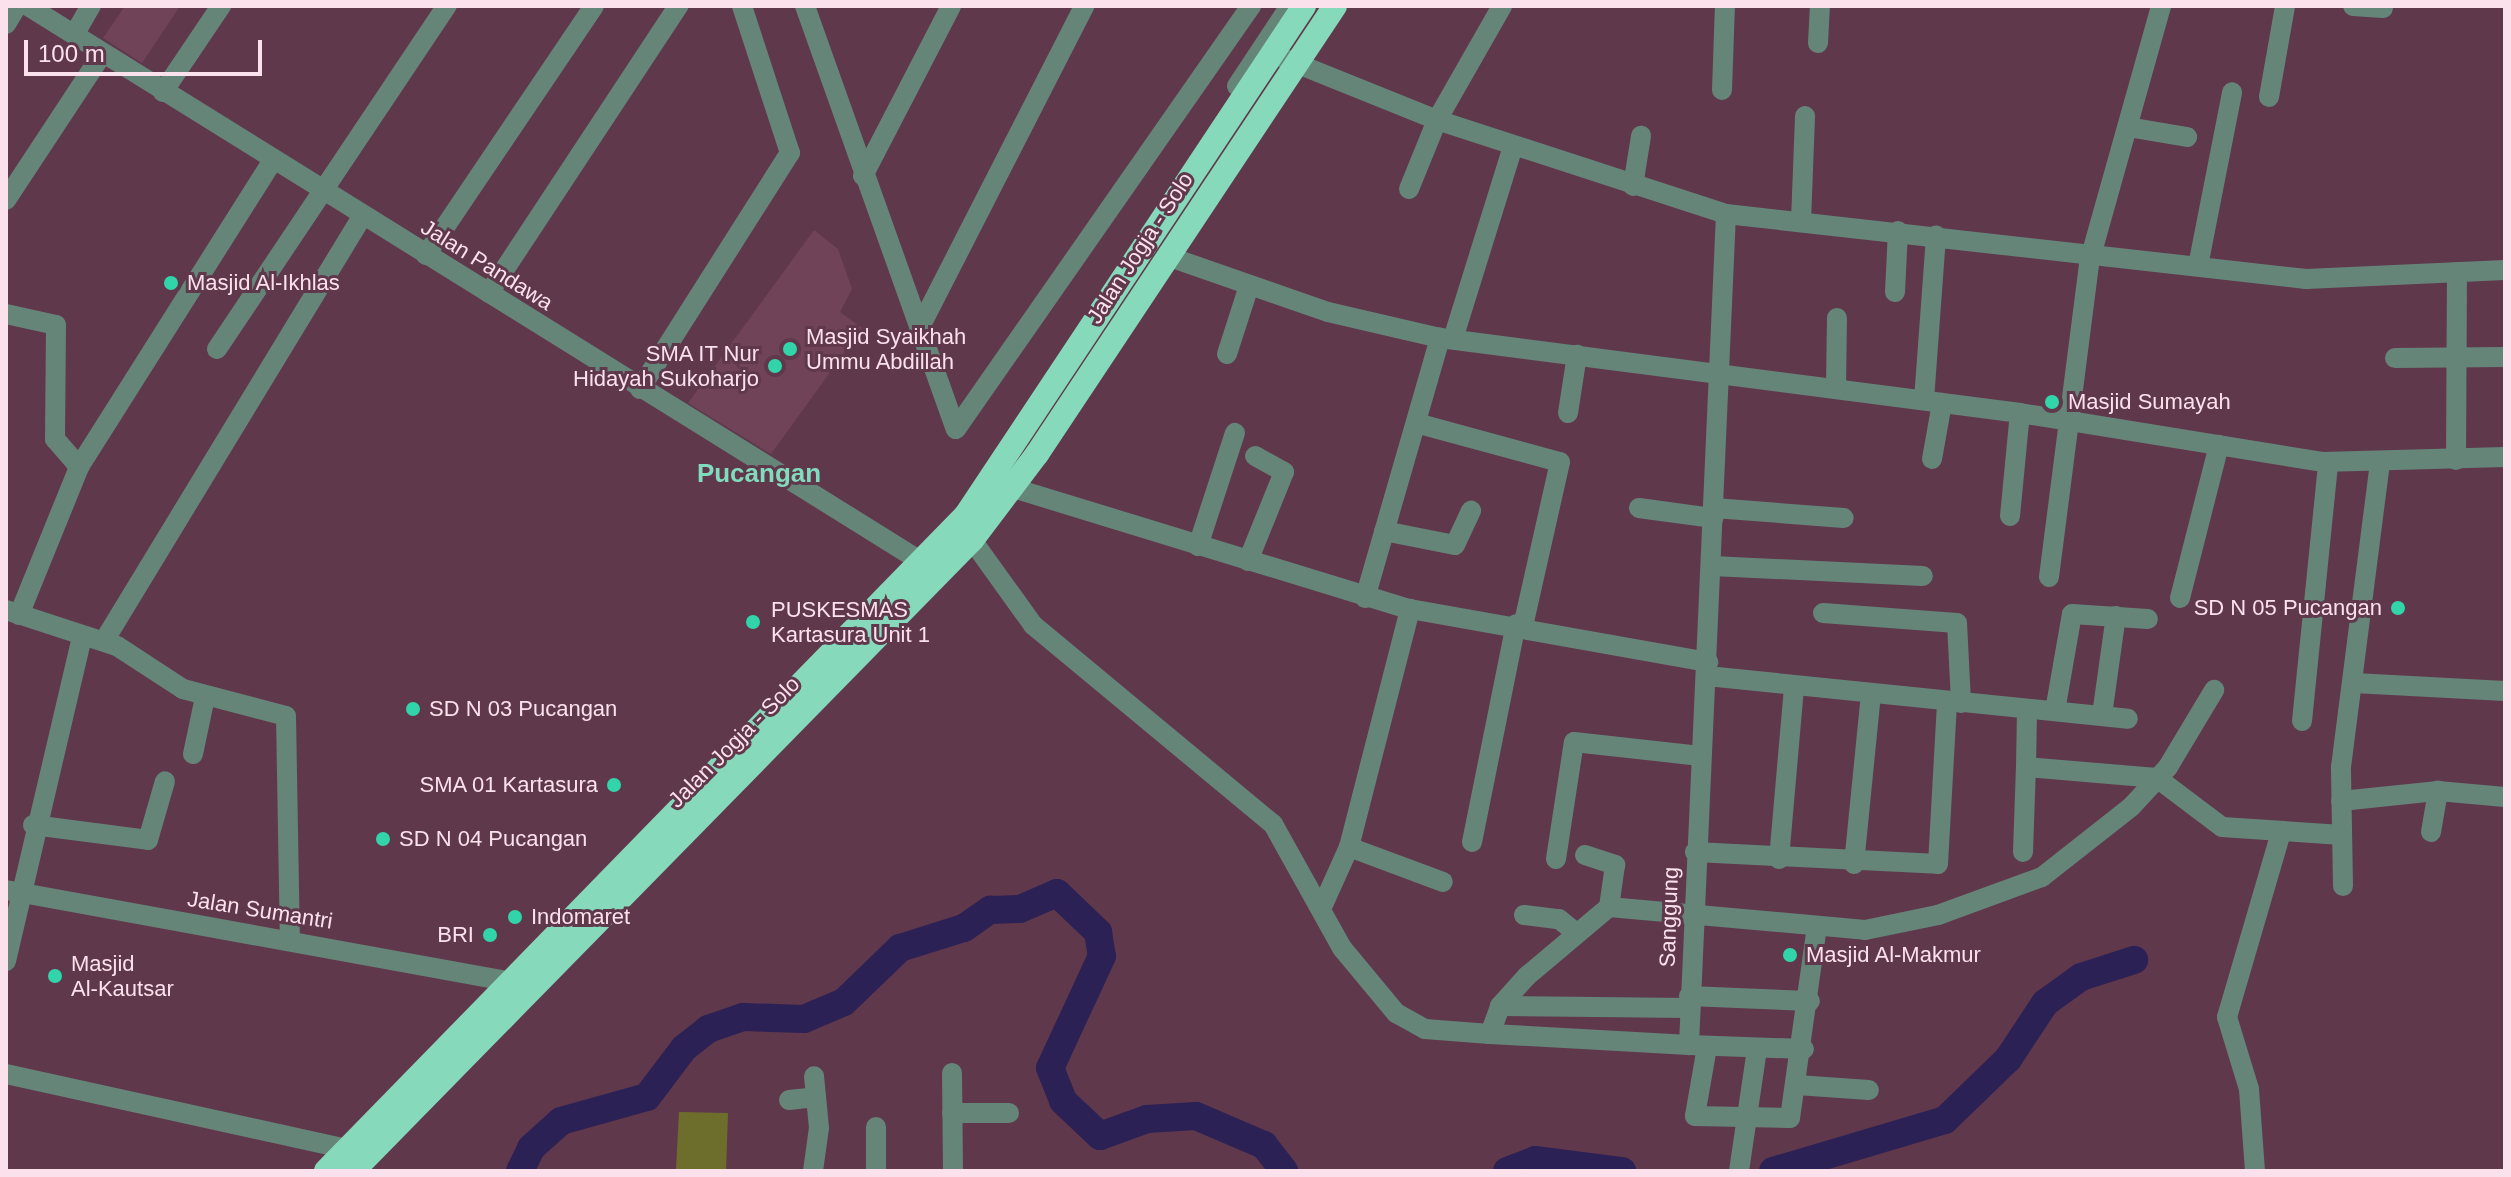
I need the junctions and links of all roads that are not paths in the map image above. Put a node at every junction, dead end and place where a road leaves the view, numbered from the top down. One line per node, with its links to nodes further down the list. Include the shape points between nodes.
1 (17, 6): 23 (street)
2 (28, 6): 24 (street, Jalan Pandawa)
3 (91, 6): 24 (street)
4 (221, 6): 30 (street)
5 (447, 6): 43 (street)
6 (594, 6): 50 (street)
7 (678, 6): 58 (street)
8 (742, 6): 71 (street, via 790,153)
9 (805, 6): 40 (street)
10 (951, 6): 40 (street)
11 (1084, 6): 61 (street)
12 (1251, 6): 61 (street, via 962,428 953,424)
13 (1290, 6): 86 (street, via 1007,438)
14 (1304, 6): 27 (highway, Jalan Jogja - Solo)
15 (1335, 6): 28 (highway, Jalan Jogja - Solo)
16 (1502, 6): 34 (street)
17 (1725, 6): 29 (street)
18 (1820, 6): 25 (street)
19 (2161, 6): 35 (street)
20 (2285, 6): 32 (street)
21 (2353, 6): 22 (street)
22 (2383, 8)
23 (6, 24)
24 (74, 35): 26 (street, Jalan Pandawa)
25 (1818, 43)
26 (103, 53): 30 (street, Jalan Pandawa); 44 (street)
27 (1272, 53): 28 (street); 86 (highway, Jalan Jogja - Solo)
28 (1295, 64): 34 (street); 51 (highway, Jalan Jogja - Solo)
29 (1722, 90)
30 (163, 92): 39 (street, Jalan Pandawa)
31 (2232, 92): 53 (street)
32 (2269, 97)
33 (1805, 116): 47 (street)
34 (1437, 120): 38 (street); 42 (street)
35 (2128, 127): 37 (street); 52 (street)
36 (1641, 136): 41 (street)
37 (2187, 137)
38 (1513, 146): 41 (street); 62 (street)
39 (272, 162): 43 (street, Jalan Pandawa); 85 (street)
40 (863, 176): 61 (street)
41 (1633, 186): 45 (street)
42 (1409, 189)
43 (321, 191): 46 (street, Jalan Pandawa); 63 (street)
44 (6, 200)
45 (1726, 214): 47 (street); 69 (street, Sanggung)
46 (362, 216): 50 (street, Jalan Pandawa); 109 (street)
47 (1801, 221): 48 (street)
48 (1898, 231): 49 (street); 57 (street)
49 (1936, 235): 52 (street); 72 (street)
50 (426, 255): 58 (street, Jalan Pandawa)
51 (1167, 256): 56 (street); 86 (highway, Jalan Jogja - Solo)
52 (2090, 259): 53 (street); 75 (street)
53 (2198, 266): 55 (street, via 2327,280)
54 (2505, 270): 55 (street)
55 (2457, 272): 66 (street)
56 (1249, 286): 62 (street); 64 (street)
57 (1895, 292)
58 (489, 293): 71 (street, Jalan Pandawa)
59 (6, 314): 85 (street, via 56,325 55,439)
60 (1837, 318): 70 (street)
61 (919, 329)
62 (1446, 338): 65 (street); 76 (street)
63 (217, 349)
64 (1227, 354)
65 (1577, 355): 69 (street); 73 (street)
66 (2458, 357): 67 (street); 68 (street); 82 (street)
67 (2505, 357)
68 (2395, 358)
69 (1724, 372): 70 (street); 89 (street, Sanggung)
70 (1836, 388): 72 (street)
71 (640, 389): 96 (street, Jalan Pandawa)
72 (1933, 402): 74 (street); 81 (street)
73 (1568, 413)
74 (2020, 413): 75 (street); 90 (street)
75 (2067, 420): 78 (street); 99 (street)
76 (1416, 423): 92 (street); 107 (street, via 1560,462)
77 (1235, 433): 94 (street)
78 (2219, 445): 83 (street); 101 (street)
79 (1255, 456): 95 (street, via 1284,472)
80 (2505, 457): 82 (street)
81 (1932, 459)
82 (2456, 460): 84 (street)
83 (2320, 462): 84 (street); 122 (street)
84 (2380, 463): 111 (street)
85 (79, 467): 103 (street)
86 (1006, 479): 93 (highway, Jalan Jogja - Solo); 94 (street); 96 (highway, Jalan Jogja - Solo)
87 (1639, 508): 89 (street)
88 (1471, 511): 92 (street, via 1455,545)
89 (1714, 513): 91 (street); 97 (street, Sanggung)
90 (2010, 516)
91 (1844, 518)
92 (1384, 531): 100 (street)
93 (972, 540): 125 (highway, Jalan Jogja - Solo); 147 (street, via 1033,625 1273,824)
94 (1198, 546): 95 (street)
95 (1248, 561): 100 (street)
96 (922, 562): 125 (highway, Jalan Jogja - Solo)
97 (1712, 566): 98 (street); 110 (street, Sanggung)
98 (1923, 576)
99 (2049, 577)
100 (1365, 598): 102 (street)
101 (2180, 598)
102 (1410, 609): 107 (street); 137 (street)
103 (13, 612): 108 (street)
104 (1823, 613): 117 (street, via 1957,623)
105 (2116, 616): 106 (street); 119 (street, via 2071,615); 120 (street)
106 (2148, 619)
107 (1519, 625): 110 (street); 136 (street)
108 (82, 636): 109 (street); 132 (street)
109 (104, 641): 116 (street, via 163,681)
110 (1708, 669): 112 (street); 124 (street, Sanggung)
111 (2354, 683): 114 (street); 131 (street)
112 (1794, 686): 115 (street); 142 (street)
113 (2214, 690): 127 (street)
114 (2505, 691)
115 (1871, 694): 117 (street); 143 (street)
116 (205, 697): 123 (street); 153 (street, via 288,719)
117 (1954, 702): 118 (street); 143 (street, via 1938,864)
118 (2027, 710): 119 (street); 126 (street)
119 (2055, 711): 120 (street)
120 (2102, 715): 121 (street)
121 (2128, 719)
122 (2302, 721)
123 (193, 754)
124 (1700, 756): 138 (street, Sanggung); 141 (street, via 1574,742)
125 (736, 762): 155 (highway, Jalan Jogja - Solo); 174 (highway, Jalan Jogja - Solo)
126 (2026, 767): 127 (street); 139 (street)
127 (2157, 778): 133 (street, via 2215,823); 151 (street, via 2042,877 1911,923)
128 (165, 781): 132 (street, via 148,840)
129 (2438, 791): 130 (street); 131 (street); 134 (street)
130 (2505, 797)
131 (2341, 801): 135 (street)
132 (33, 825): 146 (street)
133 (2281, 832): 135 (street); 180 (street, via 2228,1024 2252,1103)
134 (2431, 832)
135 (2342, 835): 145 (street)
136 (1472, 842)
137 (1349, 847): 144 (street); 147 (street)
138 (1695, 852): 142 (street); 149 (street, Sanggung)
139 (2023, 852)
140 (1585, 855): 148 (street, via 1615,865)
141 (1556, 859)
142 (1779, 859): 143 (street)
143 (1854, 864)
144 (1443, 882)
145 (2343, 886)
146 (12, 891): 153 (street, Jalan Sumantri); 154 (street)
147 (1322, 907): 159 (street, via 1342,948 1396,1013 1425,1029)
148 (1609, 907): 149 (street); 152 (street)
149 (1694, 910): 151 (street); 157 (street, Sanggung)
150 (1524, 915): 152 (street, via 1559,919)
151 (1817, 927): 156 (street)
152 (1575, 932): 158 (street)
153 (290, 939): 155 (street, Jalan Sumantri)
154 (6, 961)
155 (506, 981): 174 (highway, Jalan Jogja - Solo)
156 (1810, 1001): 157 (street); 162 (street)
157 (1689, 1002): 158 (street); 160 (street, Sanggung)
158 (1500, 1006): 159 (street)
159 (1490, 1034): 160 (street)
160 (1698, 1046): 161 (street); 172 (street, Sanggung, via 1695,1114)
161 (1757, 1049): 162 (street); 172 (street)
162 (1804, 1049): 166 (street)
163 (952, 1073): 170 (street)
164 (6, 1074): 174 (street)
165 (814, 1076): 168 (street)
166 (1797, 1085): 167 (street); 172 (street, via 1790,1119)
167 (1869, 1090)
168 (816, 1097): 169 (street); 176 (street)
169 (789, 1100)
170 (952, 1113): 171 (street); 178 (street)
171 (1009, 1113)
172 (1748, 1119): 179 (street)
173 (876, 1127): 177 (street)
174 (350, 1160): 175 (highway, Jalan Jogja - Solo)
175 (326, 1171)
176 (813, 1171)
177 (876, 1171)
178 (953, 1171)
179 (1739, 1171)
180 (2255, 1171)

